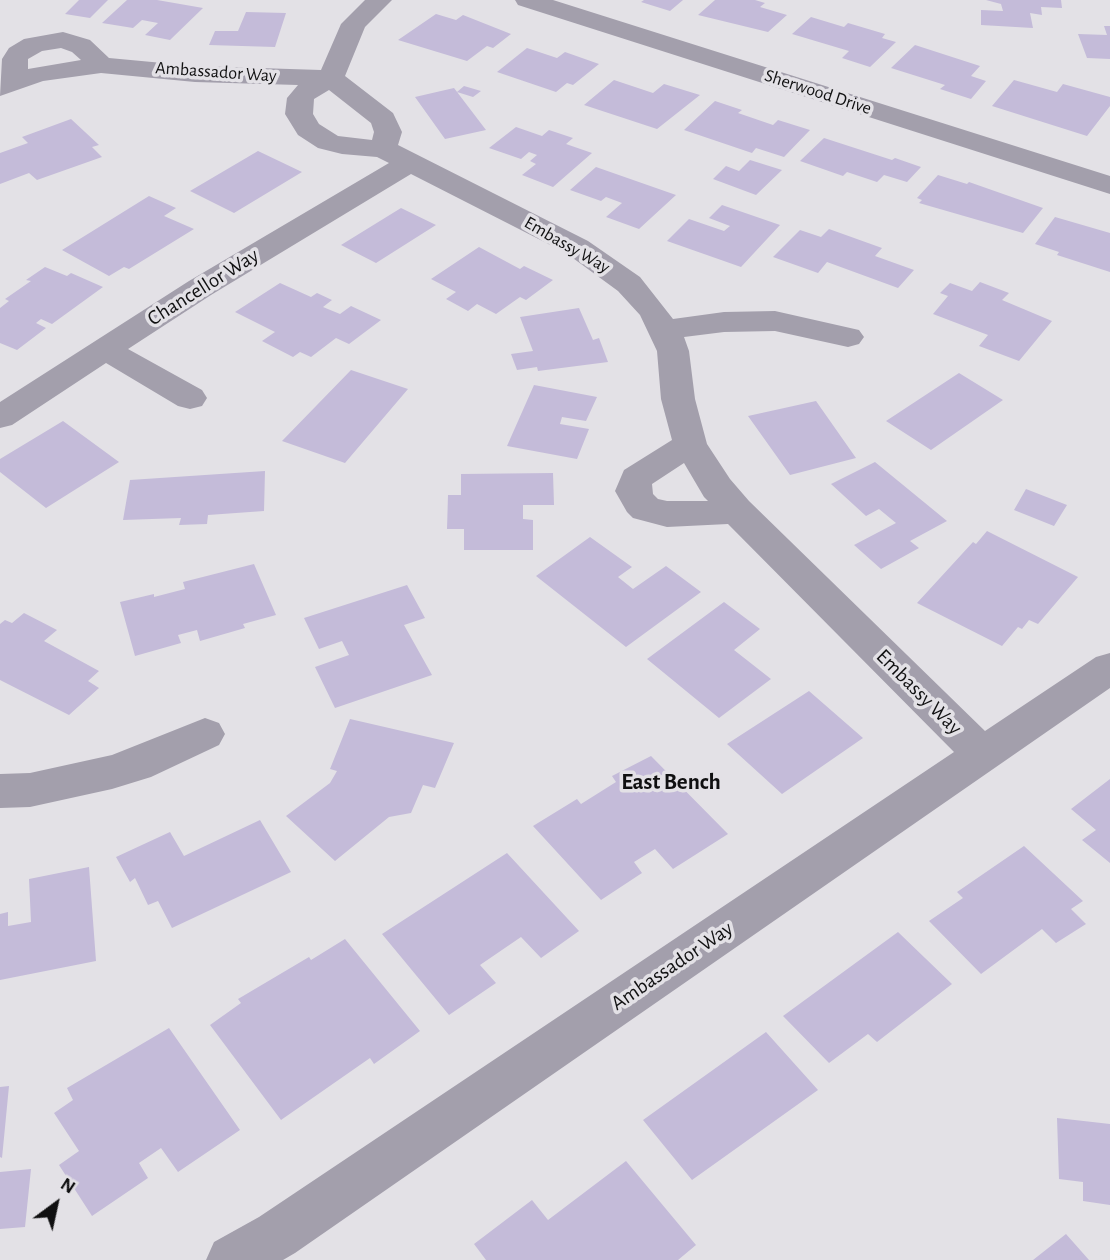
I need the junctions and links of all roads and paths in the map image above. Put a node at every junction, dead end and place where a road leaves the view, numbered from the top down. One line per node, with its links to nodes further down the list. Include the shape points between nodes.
1 (380, 0): 3 (street, via 354,24)
2 (527, 0): 6 (street, Sherwood Drive)
3 (331, 78): 4 (street, Ambassador Way, via 195,74 101,65 60,69); 5 (street, via 383,119); 5 (street, Embassy Way, via 301,98 302,121 328,142)
4 (7, 85)
5 (397, 156): 7 (street, Embassy Way, via 598,259 636,290); 9 (street, Chancellor Way)
6 (1110, 185)
7 (665, 330): 8 (street, via 764,320); 12 (street, Embassy Way)
8 (848, 337)
9 (105, 349): 10 (street); 11 (street, Chancellor Way)
10 (190, 398)
11 (0, 417)
12 (690, 443): 13 (street, Embassy Way); 13 (street, via 636,478 633,491 640,503 667,514)
13 (736, 510): 16 (street, Embassy Way)
14 (1110, 668): 16 (street, Ambassador Way)
15 (205, 734): 17 (street, via 112,772)
16 (983, 755): 18 (street, Ambassador Way, via 277,1235)
17 (0, 791)
18 (232, 1260)

